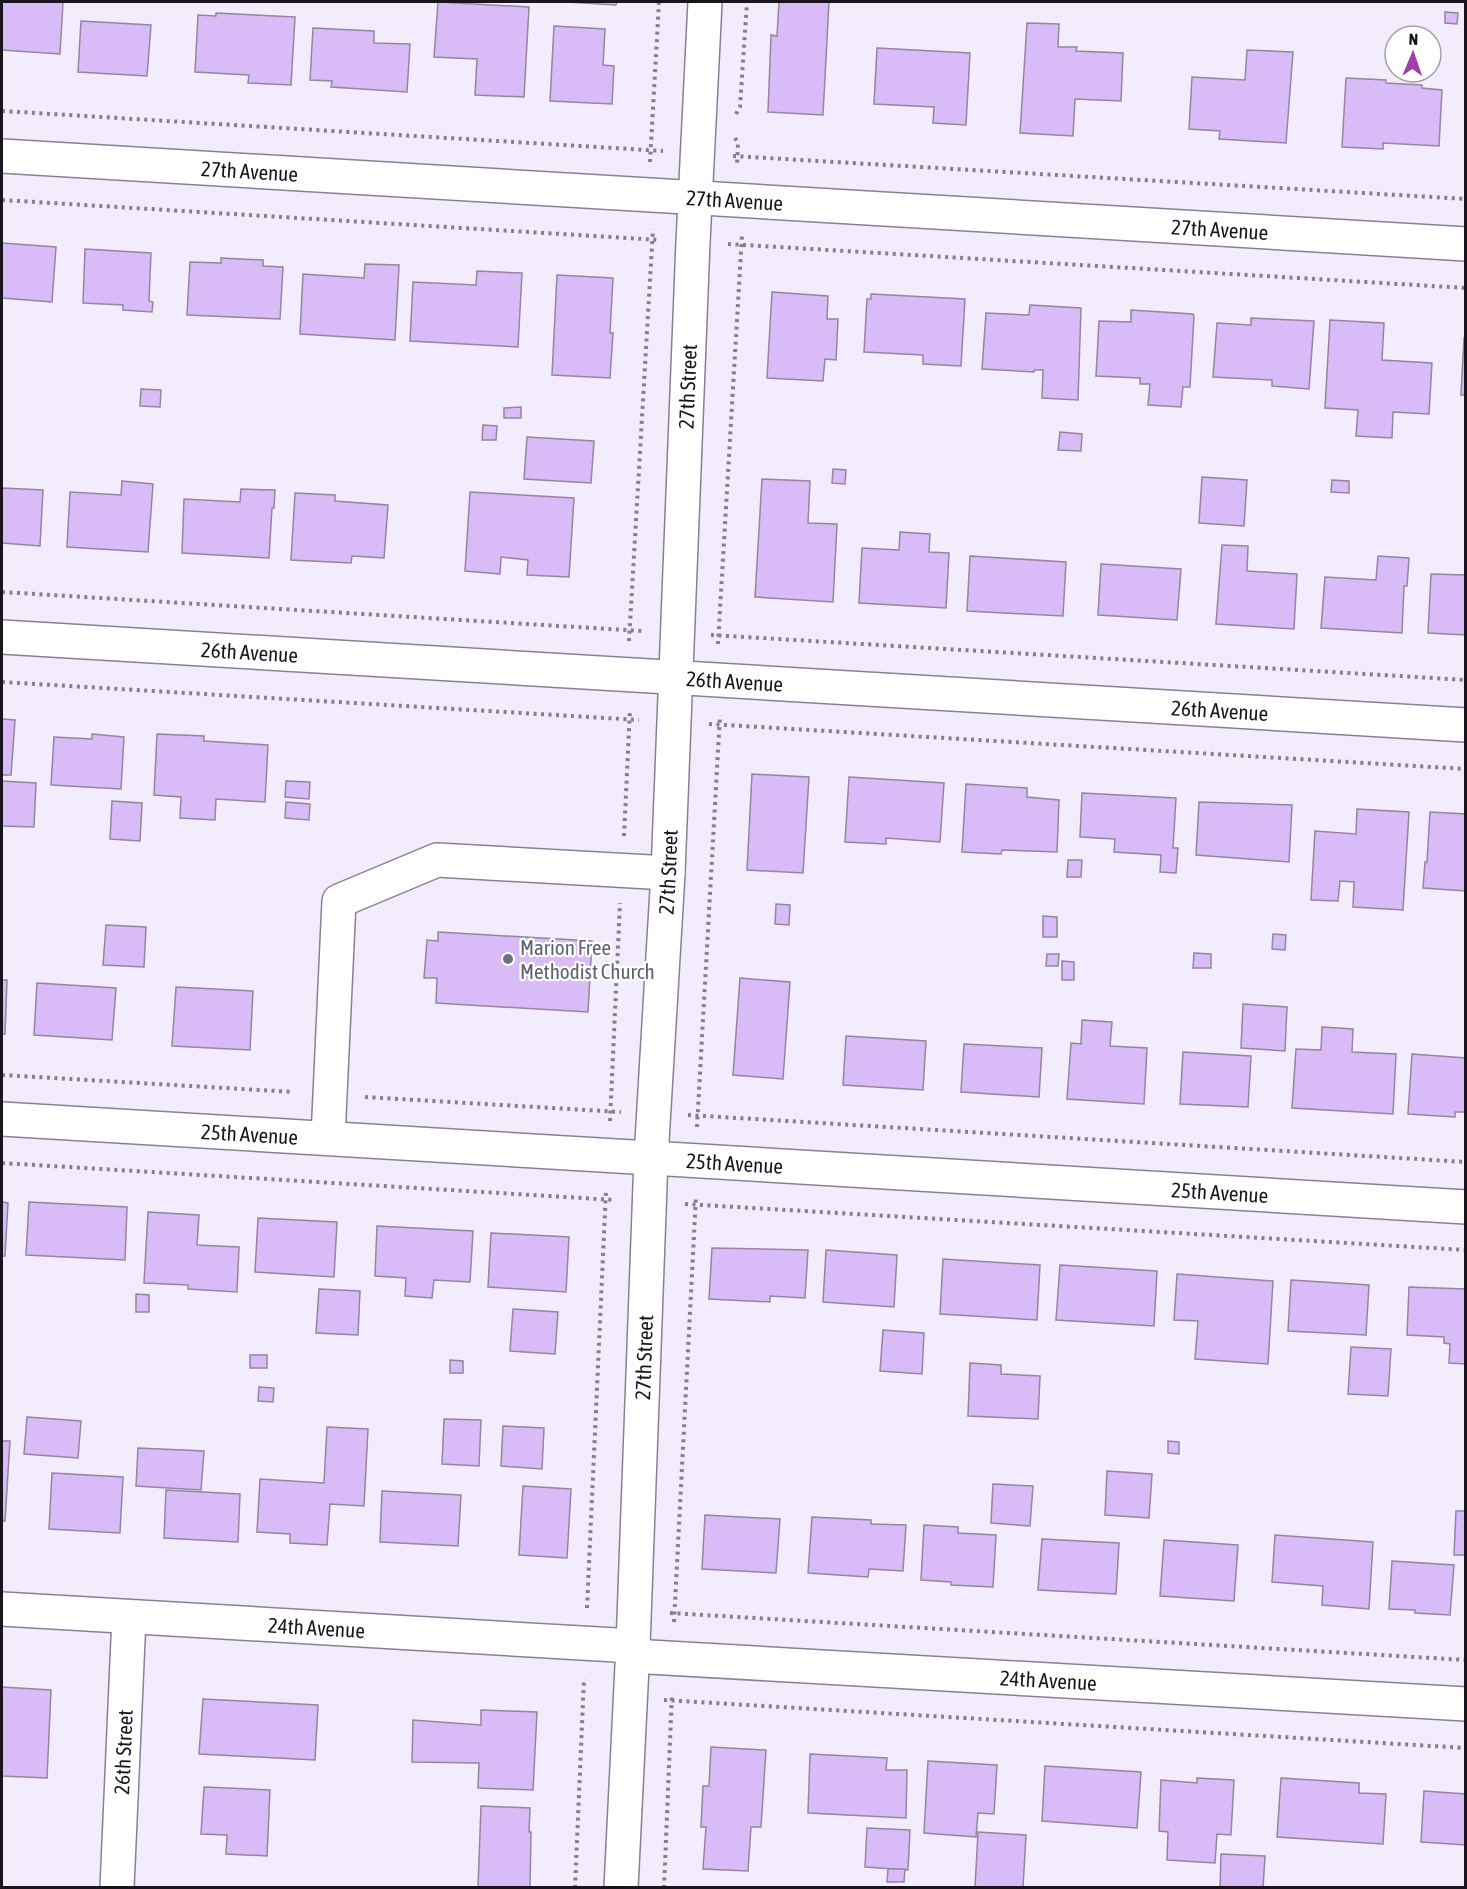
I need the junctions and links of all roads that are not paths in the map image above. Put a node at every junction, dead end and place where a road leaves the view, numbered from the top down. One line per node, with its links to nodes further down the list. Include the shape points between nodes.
1 (705, 2): 3 (street, 27th Street)
2 (2, 156): 3 (street, 27th Avenue)
3 (695, 198): 4 (street, 27th Avenue); 6 (street, 27th Street)
4 (1466, 244)
5 (2, 637): 6 (street, 26th Avenue)
6 (676, 677): 7 (street, 26th Avenue); 8 (street, 27th Street)
7 (1466, 725)
8 (668, 873): 10 (street, via 437,860 339,901); 11 (street, 27th Street)
9 (2, 1119): 10 (street, 25th Avenue)
10 (328, 1138): 11 (street, 25th Avenue)
11 (651, 1158): 12 (street, 25th Avenue); 15 (street, 27th Street)
12 (1466, 1207)
13 (2, 1609): 14 (street, 24th Avenue)
14 (129, 1617): 15 (street, 24th Avenue); 17 (street, 26th Street)
15 (632, 1651): 16 (street, 24th Avenue); 18 (street, 27th Street)
16 (1466, 1704)
17 (117, 1887)
18 (621, 1887)

